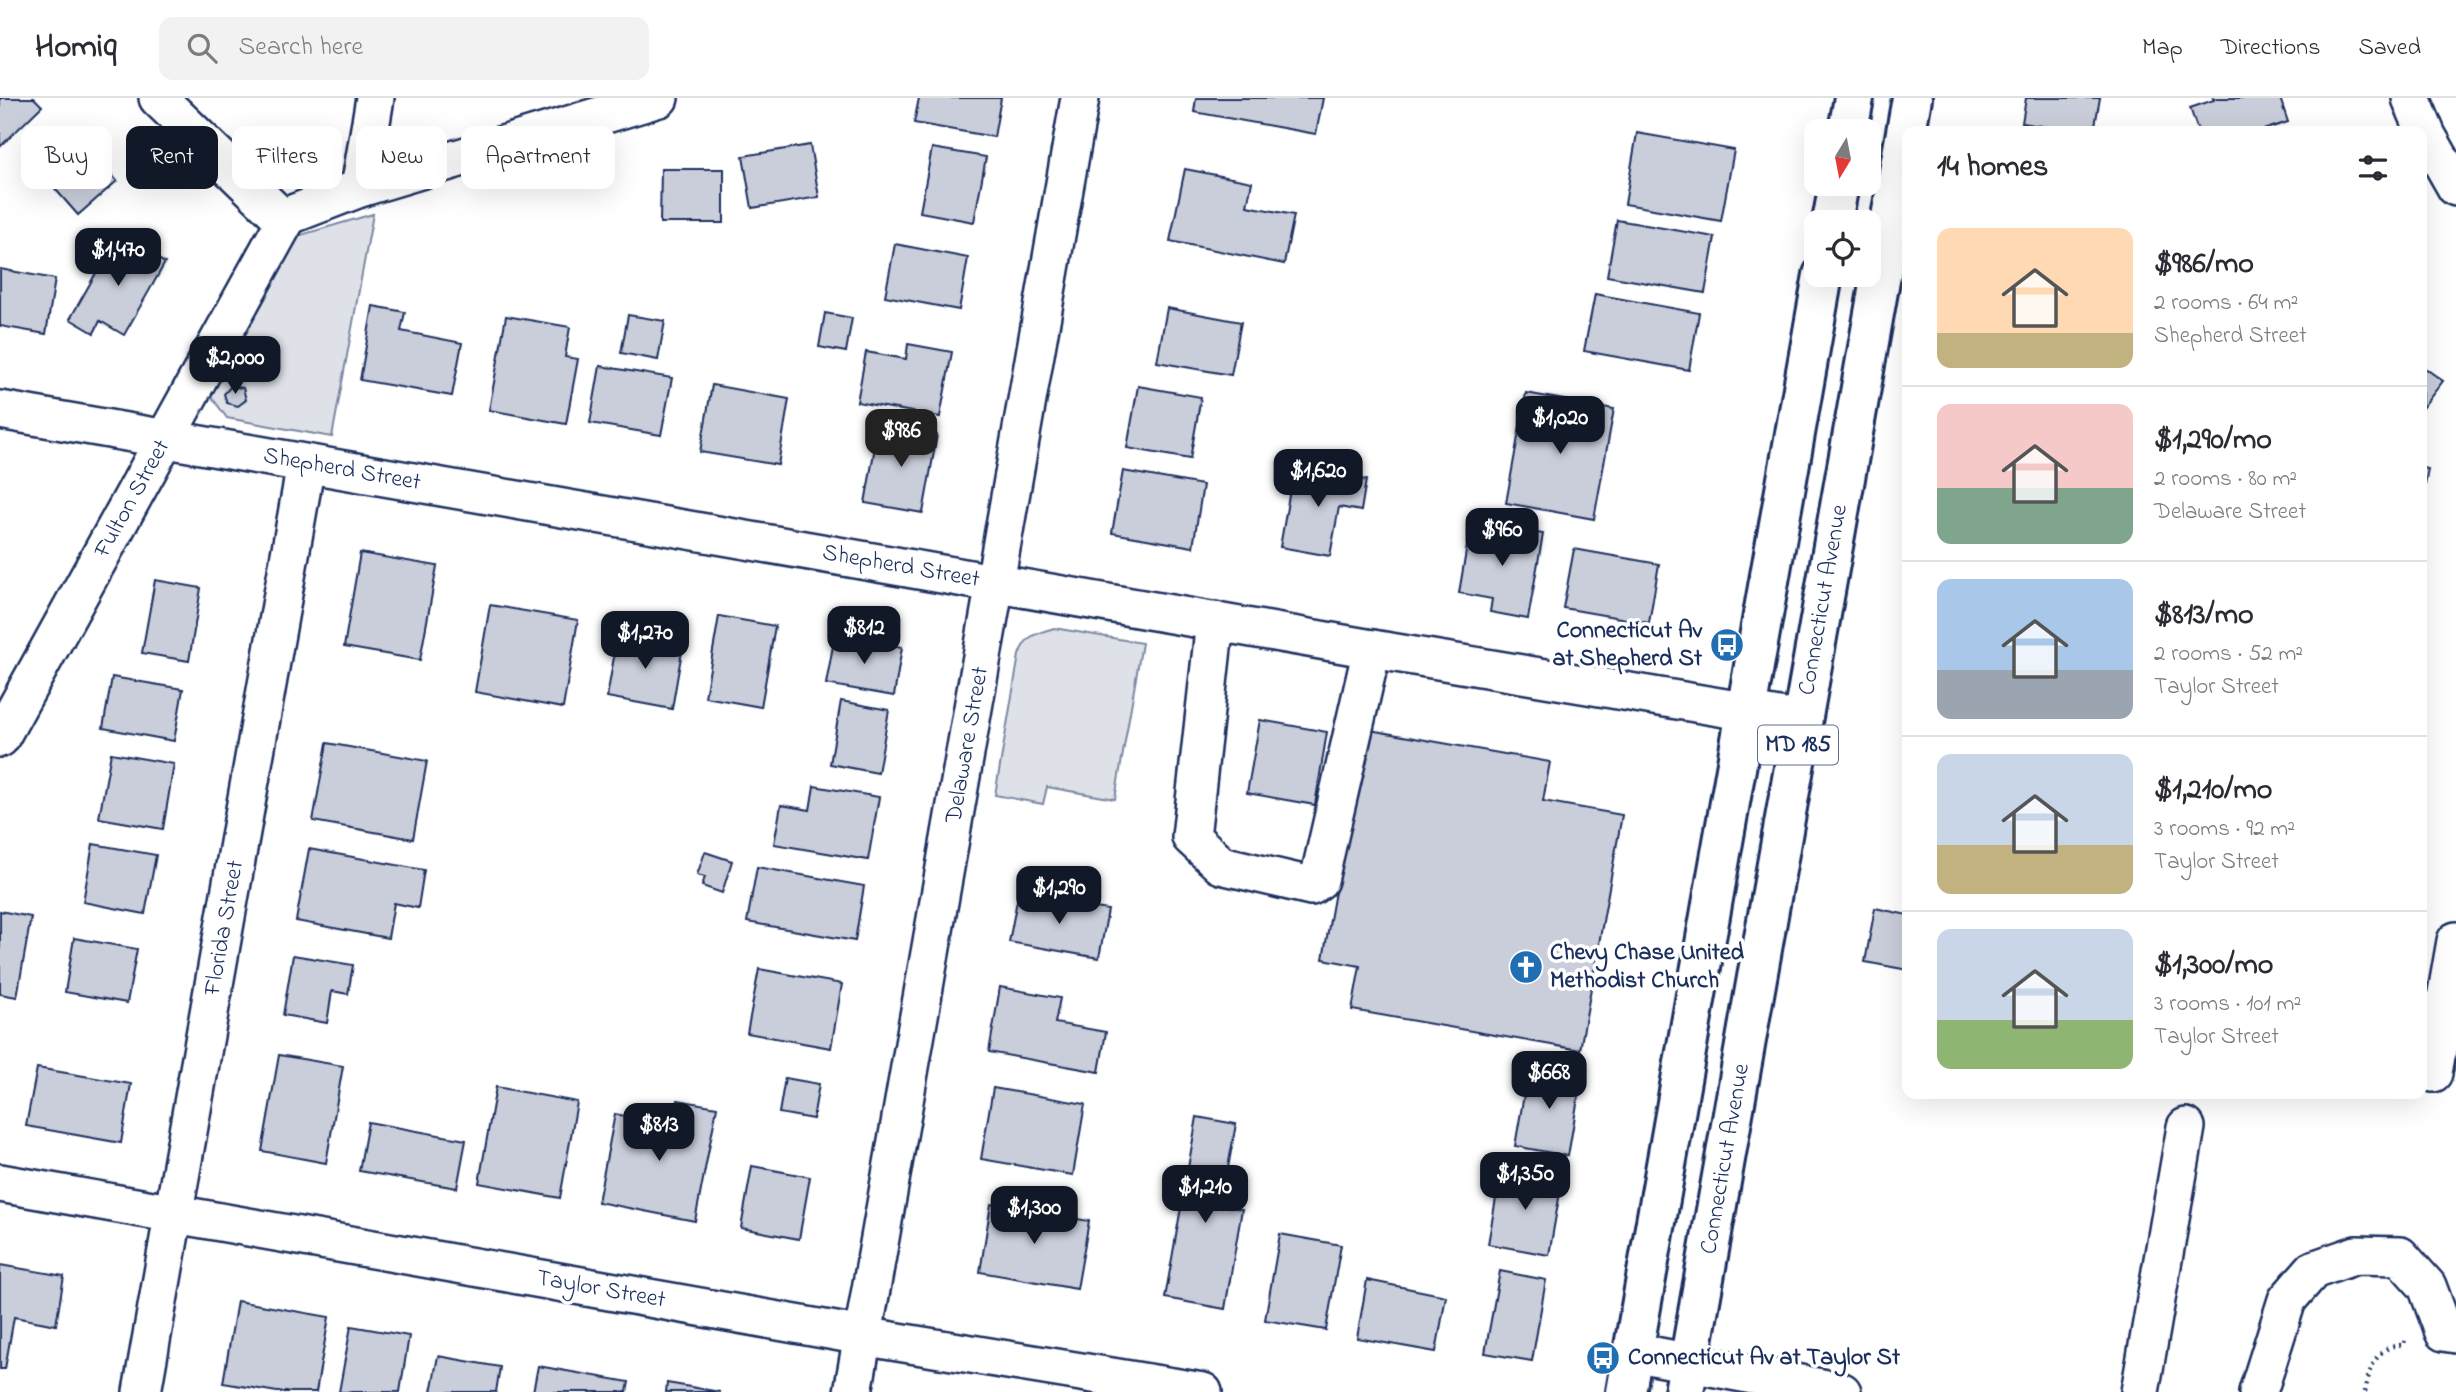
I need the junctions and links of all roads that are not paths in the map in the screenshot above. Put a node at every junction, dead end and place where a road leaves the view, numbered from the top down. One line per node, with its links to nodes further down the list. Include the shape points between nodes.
1 (158, 98): 17 (street)
2 (375, 98): 9 (street)
3 (659, 98): 14 (street)
4 (1080, 98): 22 (street, Delaware Street)
5 (1854, 98): 8 (main road)
6 (1912, 98): 10 (main road, Connecticut Avenue / MD 185)
7 (2411, 98): 11 (street)
8 (1850, 119)
9 (370, 126)
10 (1907, 126)
11 (2423, 126)
12 (2427, 136): 15 (street)
13 (1902, 155): 26 (main road, Connecticut Avenue / MD 185)
14 (447, 162)
15 (2456, 187)
16 (357, 189): 17 (street)
17 (285, 221): 20 (street, Fulton Street)
18 (1821, 287): 25 (main road, MD 185)
19 (0, 410): 20 (street, Shepherd Street)
20 (166, 439): 21 (street, Shepherd Street); 27 (street, Fulton Street)
21 (306, 464): 22 (street, Shepherd Street); 32 (street, Florida Street)
22 (996, 584): 23 (street, Shepherd Street); 34 (street, Delaware Street)
23 (1215, 621): 24 (street, Shepherd Street); 24 (street, via 1191,837 1221,865 1311,886 1319,880)
24 (1372, 649): 25 (street, Shepherd Street)
25 (1746, 711): 26 (street, Shepherd Street); 35 (main road, MD 185)
26 (1802, 721): 36 (main road, Connecticut Avenue / MD 185)
27 (0, 738)
28 (2456, 941): 29 (street)
29 (2433, 1073)
30 (2186, 1127): 42 (street)
31 (0, 1183): 32 (street, Taylor Street)
32 (175, 1215): 34 (street, Taylor Street); 37 (street, Florida Street)
33 (2456, 1334): 43 (street, via 2444,1332 2427,1286 2400,1256 2356,1255 2313,1270 2287,1300)
34 (863, 1336): 38 (street, Delaware Street); 39 (street, Taylor Street)
35 (1633, 1352): 36 (street); 40 (main road, MD 185)
36 (1687, 1378): 41 (street)
37 (142, 1392)
38 (853, 1392)
39 (1203, 1392)
40 (1626, 1392)
41 (1842, 1392)
42 (2140, 1392)
43 (2258, 1392)

